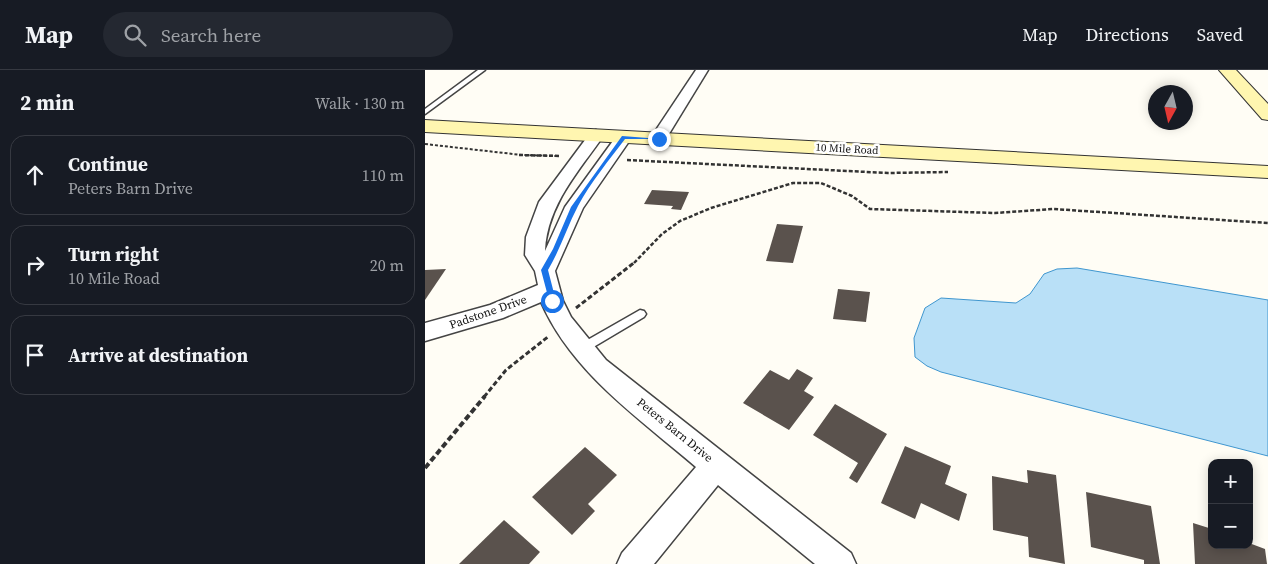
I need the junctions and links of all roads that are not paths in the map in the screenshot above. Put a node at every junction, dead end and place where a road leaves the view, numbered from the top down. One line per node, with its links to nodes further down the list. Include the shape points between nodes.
1 (482, 70): 4 (lane)
2 (702, 70): 9 (street)
3 (1227, 70): 5 (main road)
4 (425, 112)
5 (1268, 115)
6 (425, 126): 7 (main road, 10 Mile Road)
7 (595, 135): 8 (main road, 10 Mile Road); 11 (street, Peters Barn Drive, via 548,202 536,237 535,255)
8 (624, 137): 9 (main road, 10 Mile Road); 11 (street, via 574,207)
9 (659, 139): 10 (main road, 10 Mile Road)
10 (1268, 172)
11 (547, 280): 13 (street, Padstone Drive, via 495,312); 14 (street, Peters Barn Drive, via 561,323)
12 (640, 314): 14 (lane)
13 (425, 332)
14 (581, 349): 15 (street, Peters Barn Drive, via 597,367)
15 (717, 464): 16 (street); 17 (street, Peters Barn Drive)
16 (633, 564)
17 (840, 564)

